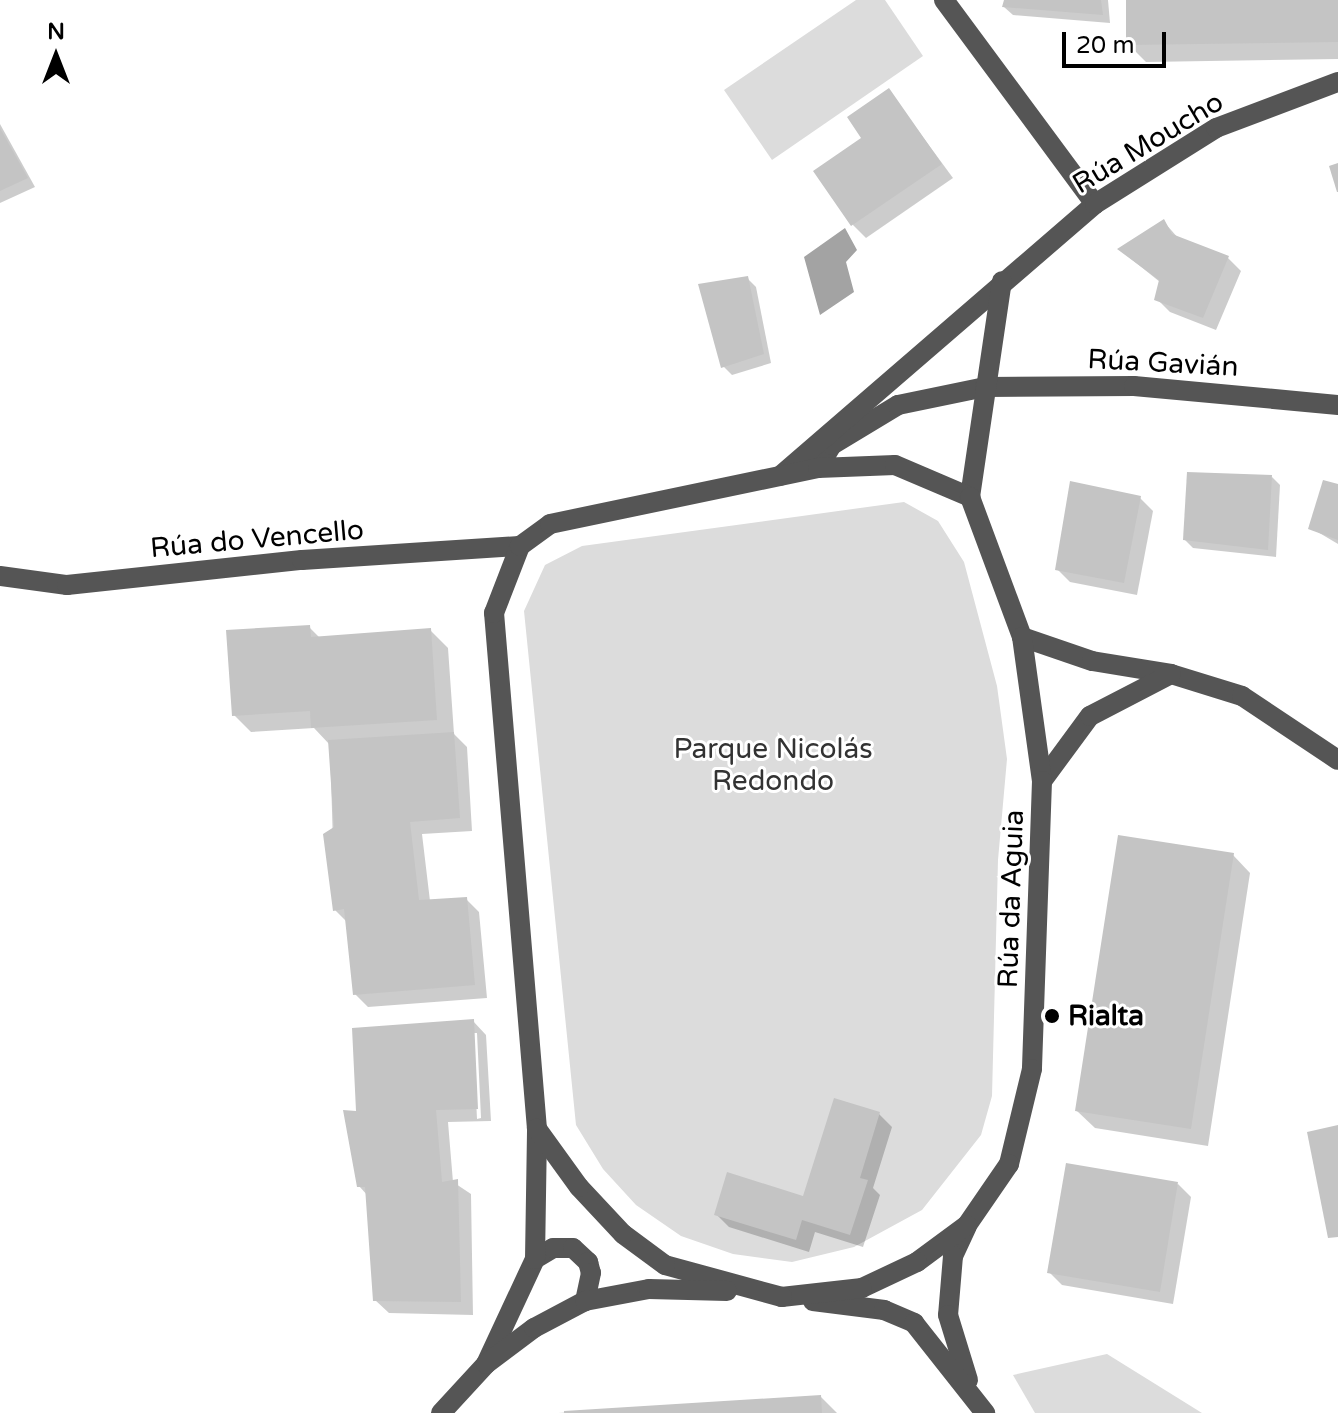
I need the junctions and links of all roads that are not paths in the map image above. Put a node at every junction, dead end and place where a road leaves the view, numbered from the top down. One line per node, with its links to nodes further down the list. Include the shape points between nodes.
1 (944, 0): 3 (street)
2 (1338, 82): 3 (street, Rúa Moucho, via 1216,128)
3 (1095, 204): 4 (street, Rúa Moucho)
4 (1002, 281): 5 (street); 8 (street, Rúa Moucho)
5 (985, 387): 6 (street, Rúa Gavián, via 1134,386); 7 (street, via 898,405 832,445); 9 (street)
6 (1338, 405)
7 (818, 468): 8 (street); 9 (street, via 895,465)
8 (780, 476): 10 (street, via 550,524)
9 (970, 497): 12 (street, Rúa da Aguia)
10 (520, 546): 11 (street, Rúa do Vencello, via 67,585); 16 (street, Rúa da Aguia, via 494,613)
11 (0, 576)
12 (1022, 637): 13 (street, via 1092,661); 15 (street, Rúa da Aguia)
13 (1171, 674): 14 (street, via 1242,696); 15 (street, via 1090,716)
14 (1338, 760)
15 (1042, 781): 17 (street, Rúa da Aguia, via 1032,1069 1009,1164)
16 (537, 1129): 18 (street, Rúa da Aguia); 19 (street, Rúa da Aguia, via 579,1187 623,1234 665,1265)
17 (967, 1225): 20 (street, Rúa da Aguia, via 917,1262 862,1288); 23 (street, via 953,1256 948,1315)
18 (535, 1259): 21 (street, via 553,1248 573,1248 591,1273); 22 (street, Rúa da Aguia)
19 (755, 1291): 20 (street, Rúa da Aguia); 21 (street, Rúa da Aguia, via 649,1289)
20 (782, 1297): 23 (street, via 884,1310 914,1323)
21 (585, 1301): 22 (street, Rúa da Aguia, via 534,1328)
22 (486, 1364): 24 (street, Rúa da Aguia)
23 (972, 1391): 25 (street)
24 (441, 1413)
25 (985, 1413)

